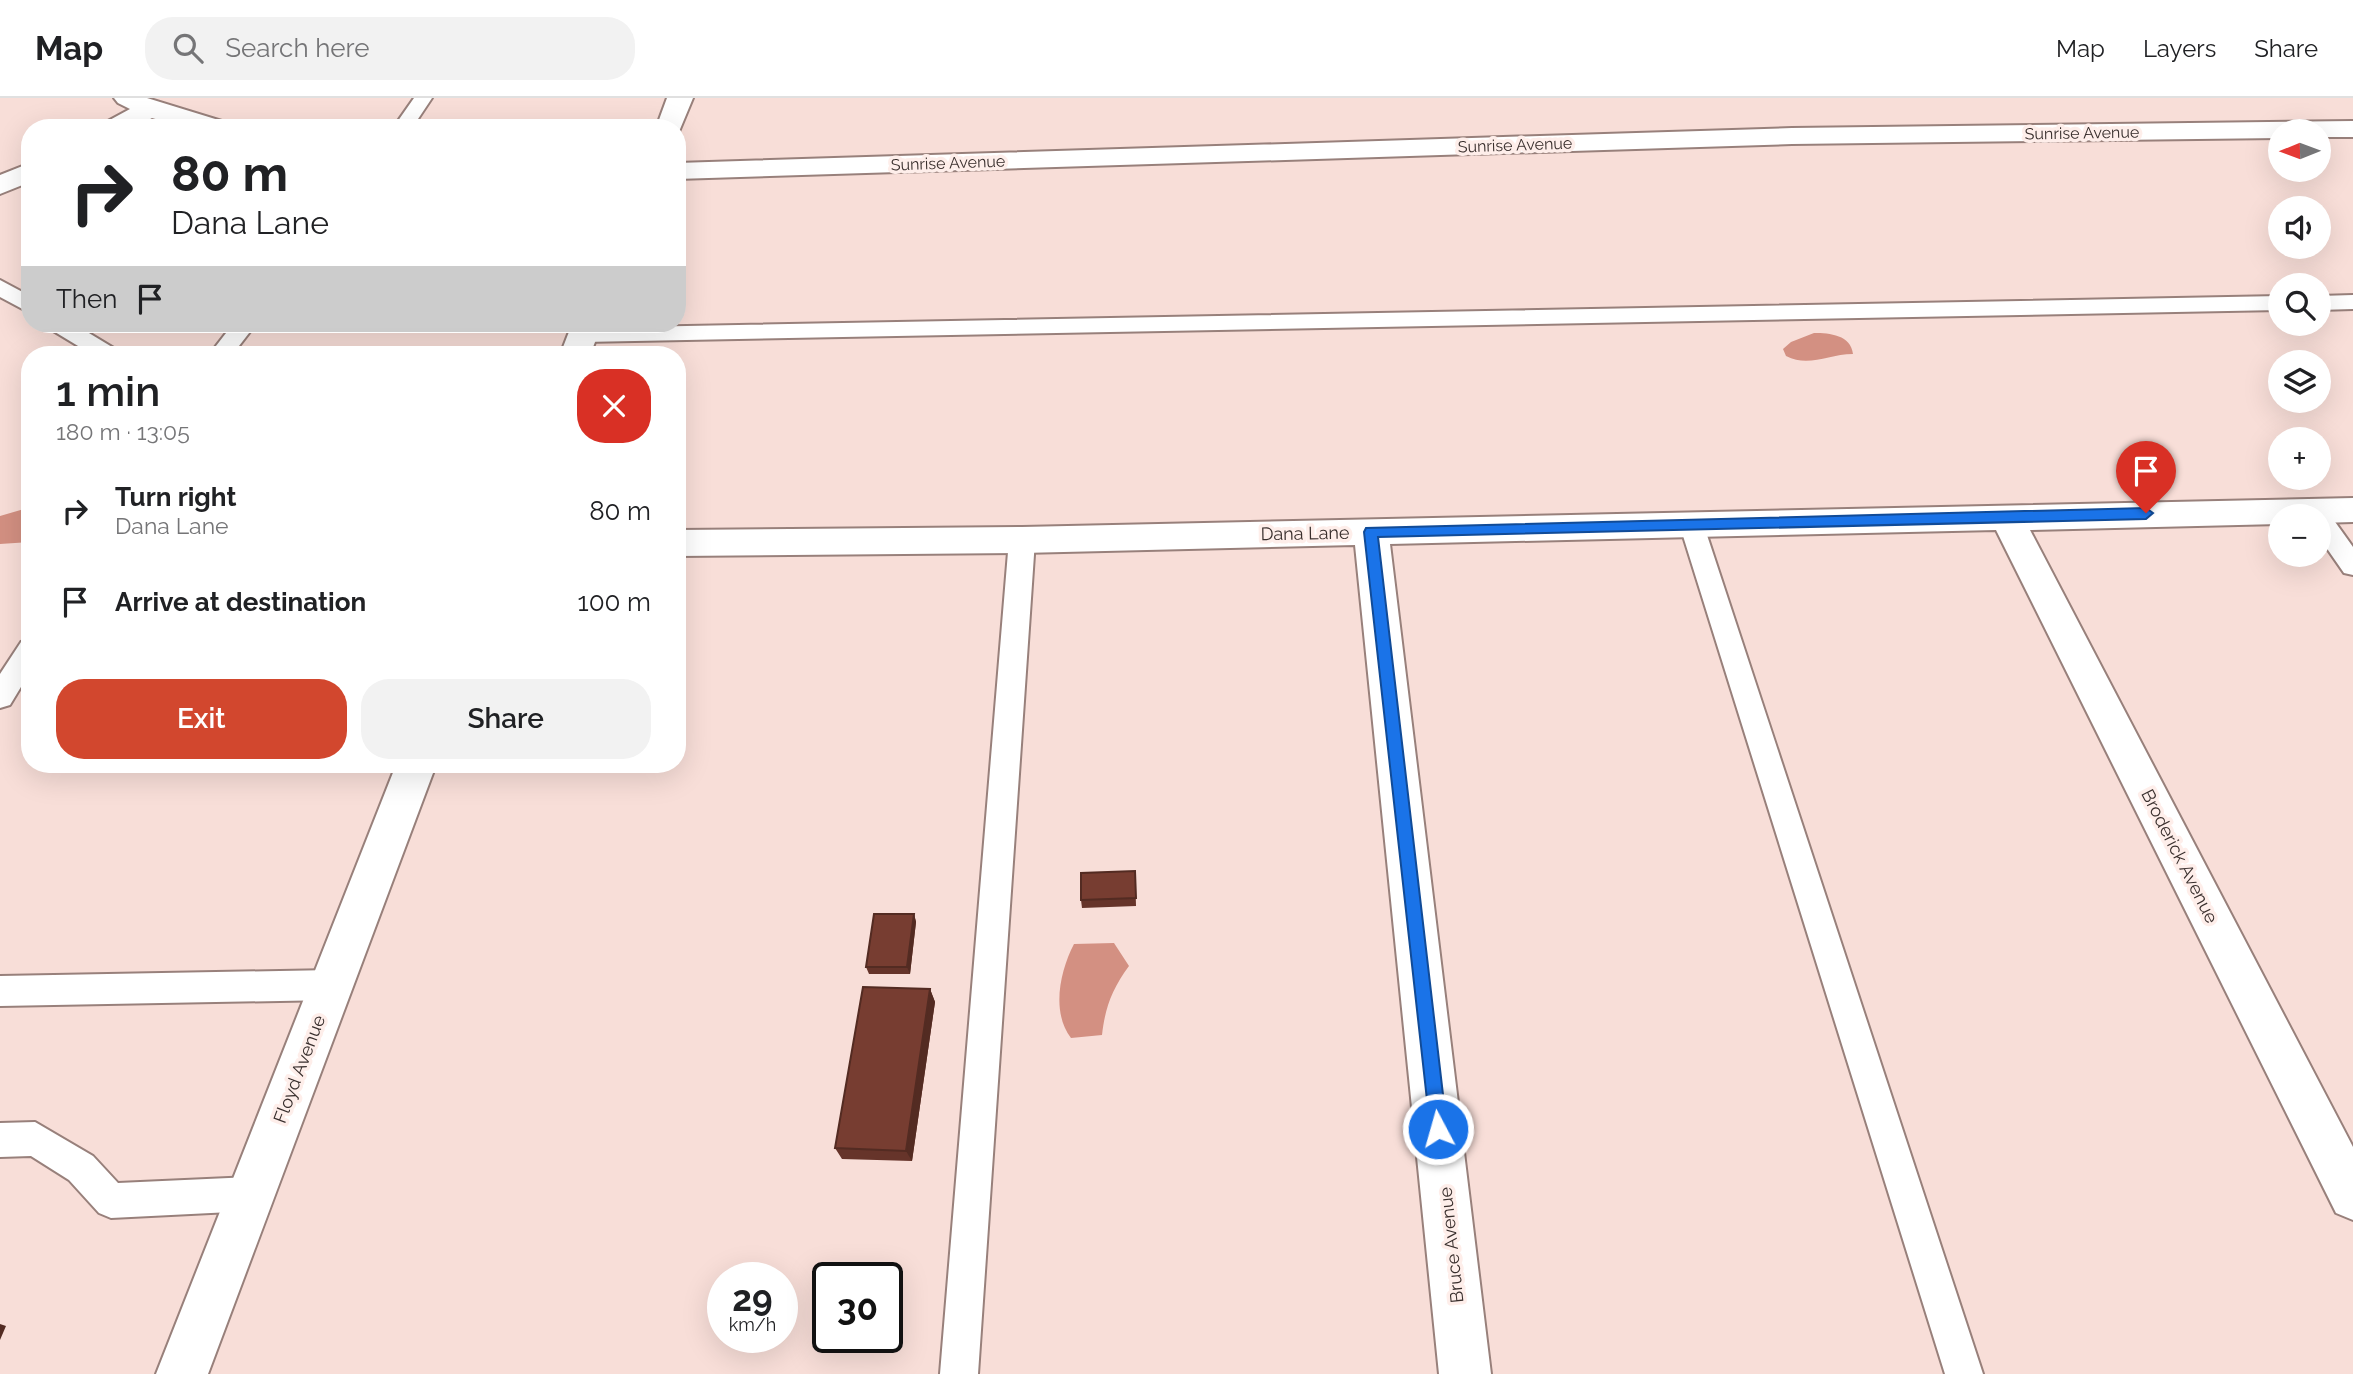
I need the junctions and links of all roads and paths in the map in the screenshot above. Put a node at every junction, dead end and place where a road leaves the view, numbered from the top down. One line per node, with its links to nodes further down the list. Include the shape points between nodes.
1 (423, 98): 6 (lane)
2 (680, 98): 7 (street)
3 (138, 104): 4 (street); 5 (street)
4 (124, 119)
5 (187, 119)
6 (408, 119)
7 (672, 119)
8 (2353, 129): 9 (street, Sunrise Avenue, via 1779,136)
9 (686, 171)
10 (21, 176): 11 (street)
11 (0, 186)
12 (0, 287): 13 (lane)
13 (21, 300)
14 (2353, 302): 16 (lane)
15 (2268, 303): 18 (lane)
16 (2331, 303)
17 (73, 333): 19 (lane)
18 (582, 338)
19 (94, 346)
20 (2353, 510): 21 (street, Dana Lane)
21 (2331, 513)
22 (2268, 515): 23 (street, Dana Lane)
23 (2006, 516): 24 (street, Dana Lane); 37 (street, Broderick Avenue)
24 (1691, 523): 25 (street, Dana Lane); 41 (lane)
25 (1371, 532): 27 (street, Dana Lane); 40 (street, Bruce Avenue)
26 (2331, 535): 29 (lane)
27 (1022, 540): 28 (street, Dana Lane); 39 (lane)
28 (686, 542)
29 (2353, 566)
30 (21, 663): 31 (lane)
31 (0, 696)
32 (413, 773): 33 (street, Floyd Avenue)
33 (332, 985): 34 (lane); 36 (street, Floyd Avenue)
34 (0, 990)
35 (0, 1140): 36 (lane, via 35,1139 81,1168 111,1201)
36 (251, 1194): 38 (street, Floyd Avenue)
37 (2353, 1196)
38 (181, 1374)
39 (959, 1374)
40 (1465, 1374)
41 (1964, 1374)

